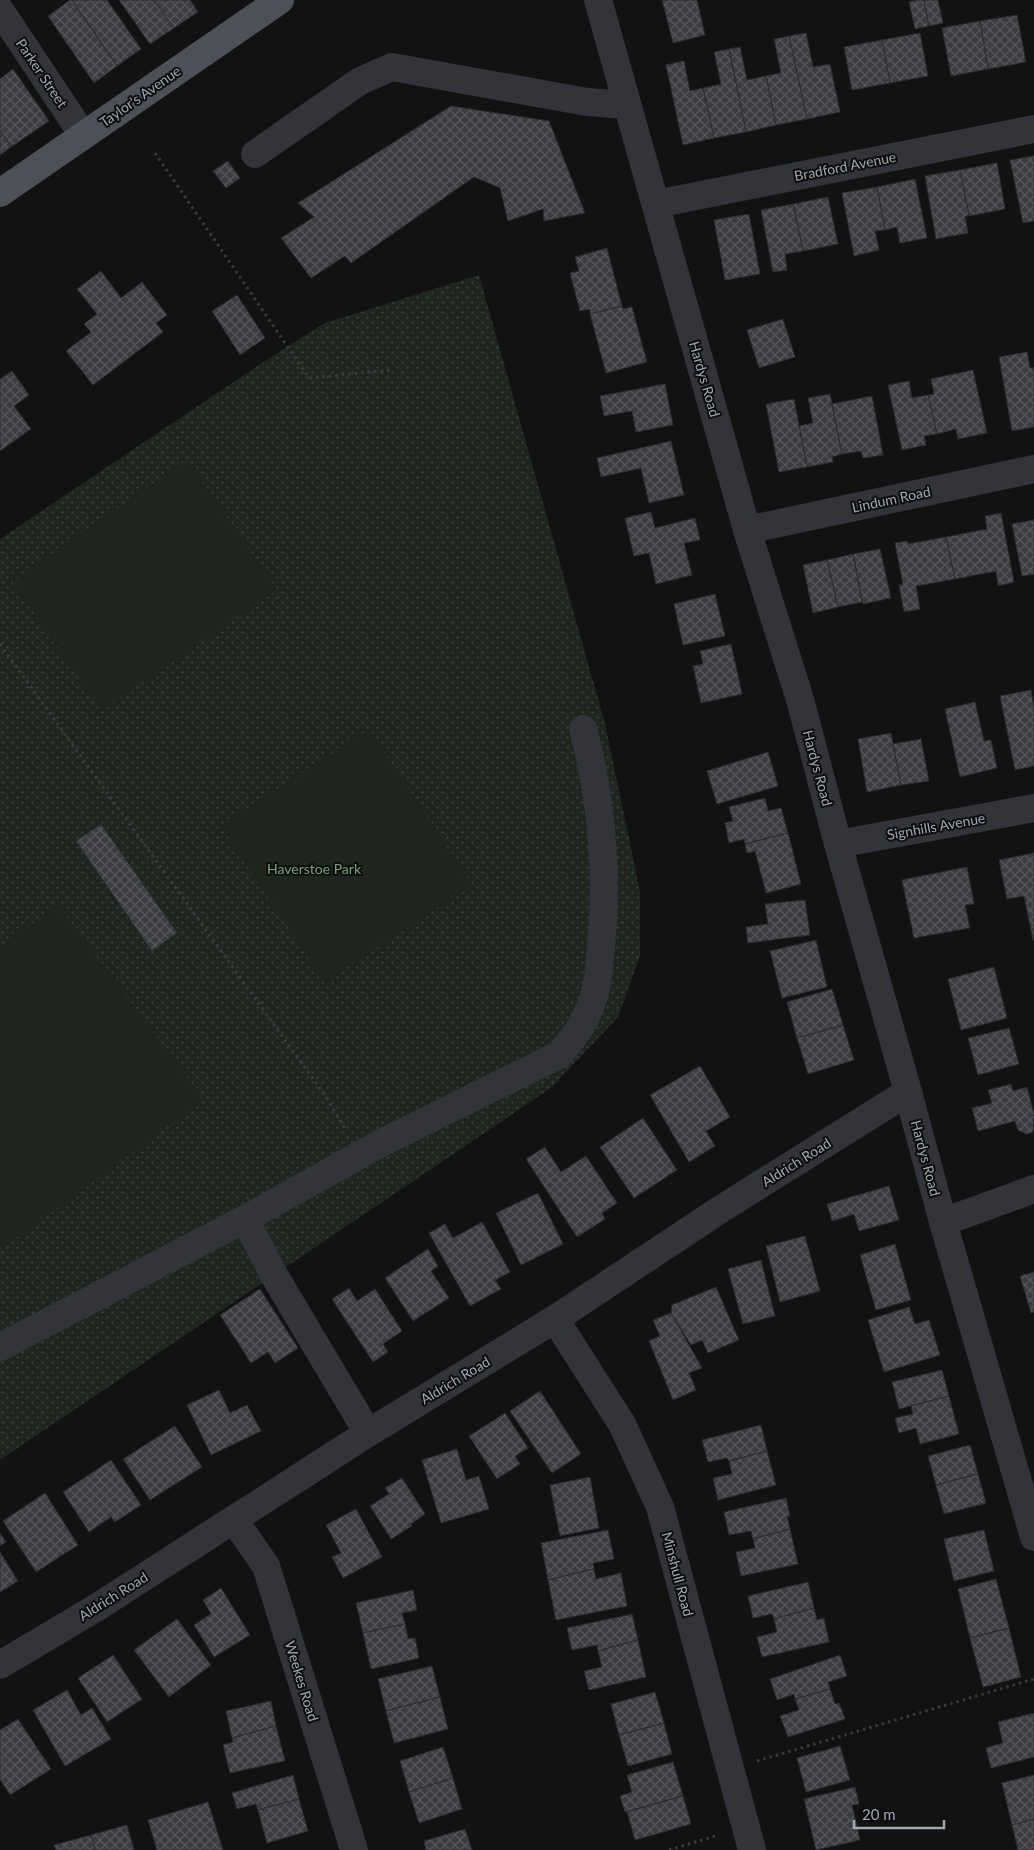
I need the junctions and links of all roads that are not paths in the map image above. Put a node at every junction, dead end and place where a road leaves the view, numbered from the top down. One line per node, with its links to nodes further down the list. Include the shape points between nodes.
1 (280, 0): 6 (main road, Taylor's Avenue)
2 (598, 0): 4 (street, Hardys Road)
3 (0, 10): 6 (street, Parker Street)
4 (626, 105): 7 (street, via 588,102 392,67 360,81); 9 (street, Hardys Road)
5 (1034, 129): 9 (street, Bradford Avenue)
6 (84, 135): 8 (main road, Taylor's Avenue)
7 (255, 154)
8 (0, 193)
9 (656, 204): 11 (street, Hardys Road)
10 (1034, 469): 11 (street, Lindum Road)
11 (747, 530): 14 (street, Hardys Road, via 801,703)
12 (583, 729): 17 (street, via 592,763 602,841 604,909 598,980 577,1034 559,1054 361,1154)
13 (1034, 808): 14 (street, Signhills Avenue)
14 (838, 844): 15 (street, Hardys Road)
15 (908, 1092): 18 (street, Hardys Road); 19 (street, Aldrich Road)
16 (1034, 1189): 18 (street)
17 (245, 1219): 20 (street); 21 (street, via 274,1275)
18 (942, 1222): 23 (street, Hardys Road)
19 (555, 1318): 21 (street, Aldrich Road); 25 (street, Minshull Road, via 622,1424 660,1506)
20 (0, 1347)
21 (368, 1433): 22 (street, Aldrich Road)
22 (234, 1520): 24 (street, Aldrich Road); 26 (street, Weekes Road, via 266,1566)
23 (1034, 1537)
24 (0, 1665)
25 (749, 1838)
26 (354, 1850)

